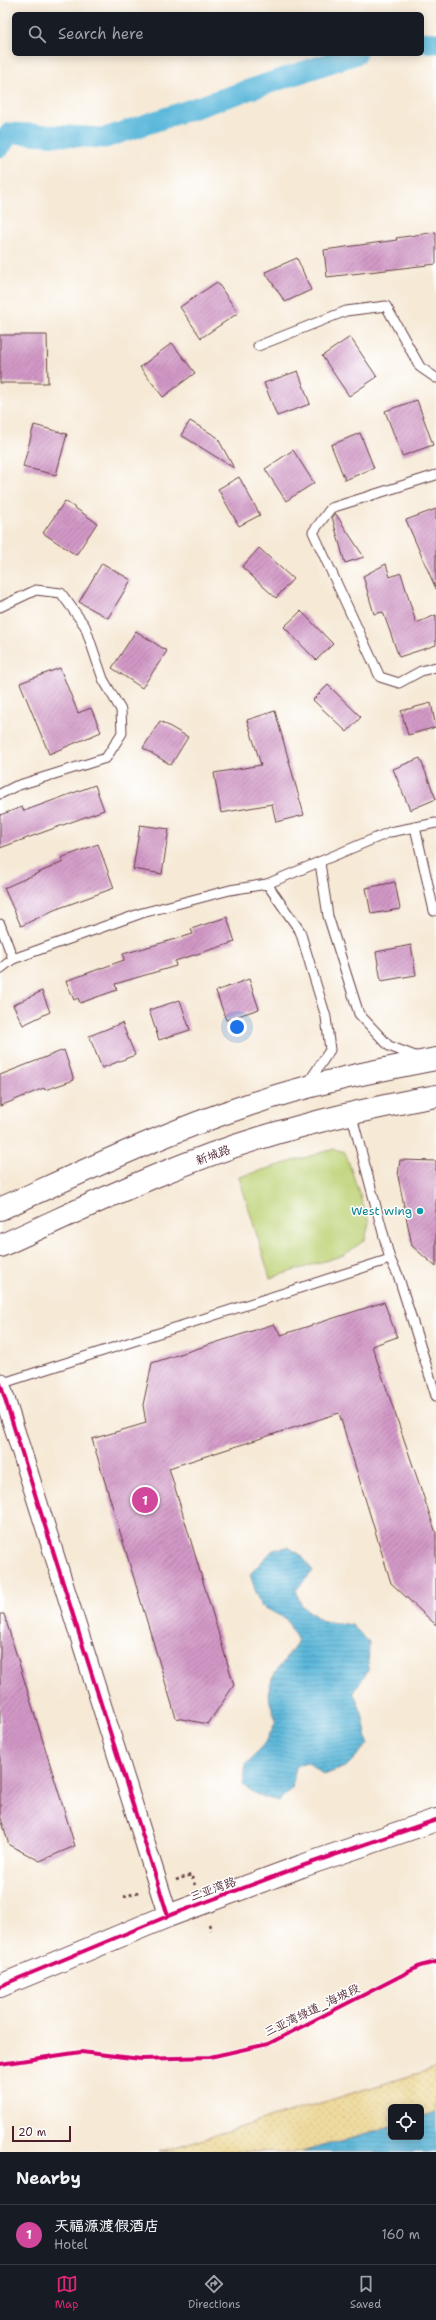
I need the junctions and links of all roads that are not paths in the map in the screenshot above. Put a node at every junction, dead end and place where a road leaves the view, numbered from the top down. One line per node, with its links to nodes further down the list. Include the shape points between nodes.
1 (258, 346): 2 (lane, via 346,311 386,306 420,367)
2 (436, 378)
3 (436, 475): 5 (lane, via 331,508 313,532 380,677 399,684 421,671)
4 (0, 607): 6 (lane, via 36,590 61,593 86,626 103,679 121,710 122,733 106,758 16,786)
5 (436, 667)
6 (0, 794)
7 (436, 823): 8 (lane)
8 (415, 827): 9 (lane, via 390,832); 11 (lane)
9 (320, 863): 10 (lane); 15 (lane, via 328,916 358,1014 389,1046)
10 (267, 884): 13 (lane, via 230,890 142,914); 16 (lane, via 300,931 326,1017 330,1050)
11 (434, 911)
12 (0, 924): 13 (lane)
13 (13, 958): 14 (lane)
14 (0, 969)
15 (432, 1060): 16 (main road, via 356,1074)
16 (305, 1089): 19 (main road, via 249,1104 146,1143)
17 (436, 1096): 18 (main road, 新城路)
18 (351, 1113): 20 (main road, 新城路, via 258,1138 155,1176); 21 (lane)
19 (0, 1209)
20 (0, 1246)
21 (390, 1259): 22 (lane); 23 (lane, via 398,1275)
22 (0, 1383): 25 (street)
23 (436, 1396)
24 (436, 1820): 25 (main road, 三亚湾路)
25 (168, 1916): 26 (main road, 三亚湾路)
26 (0, 1986)

